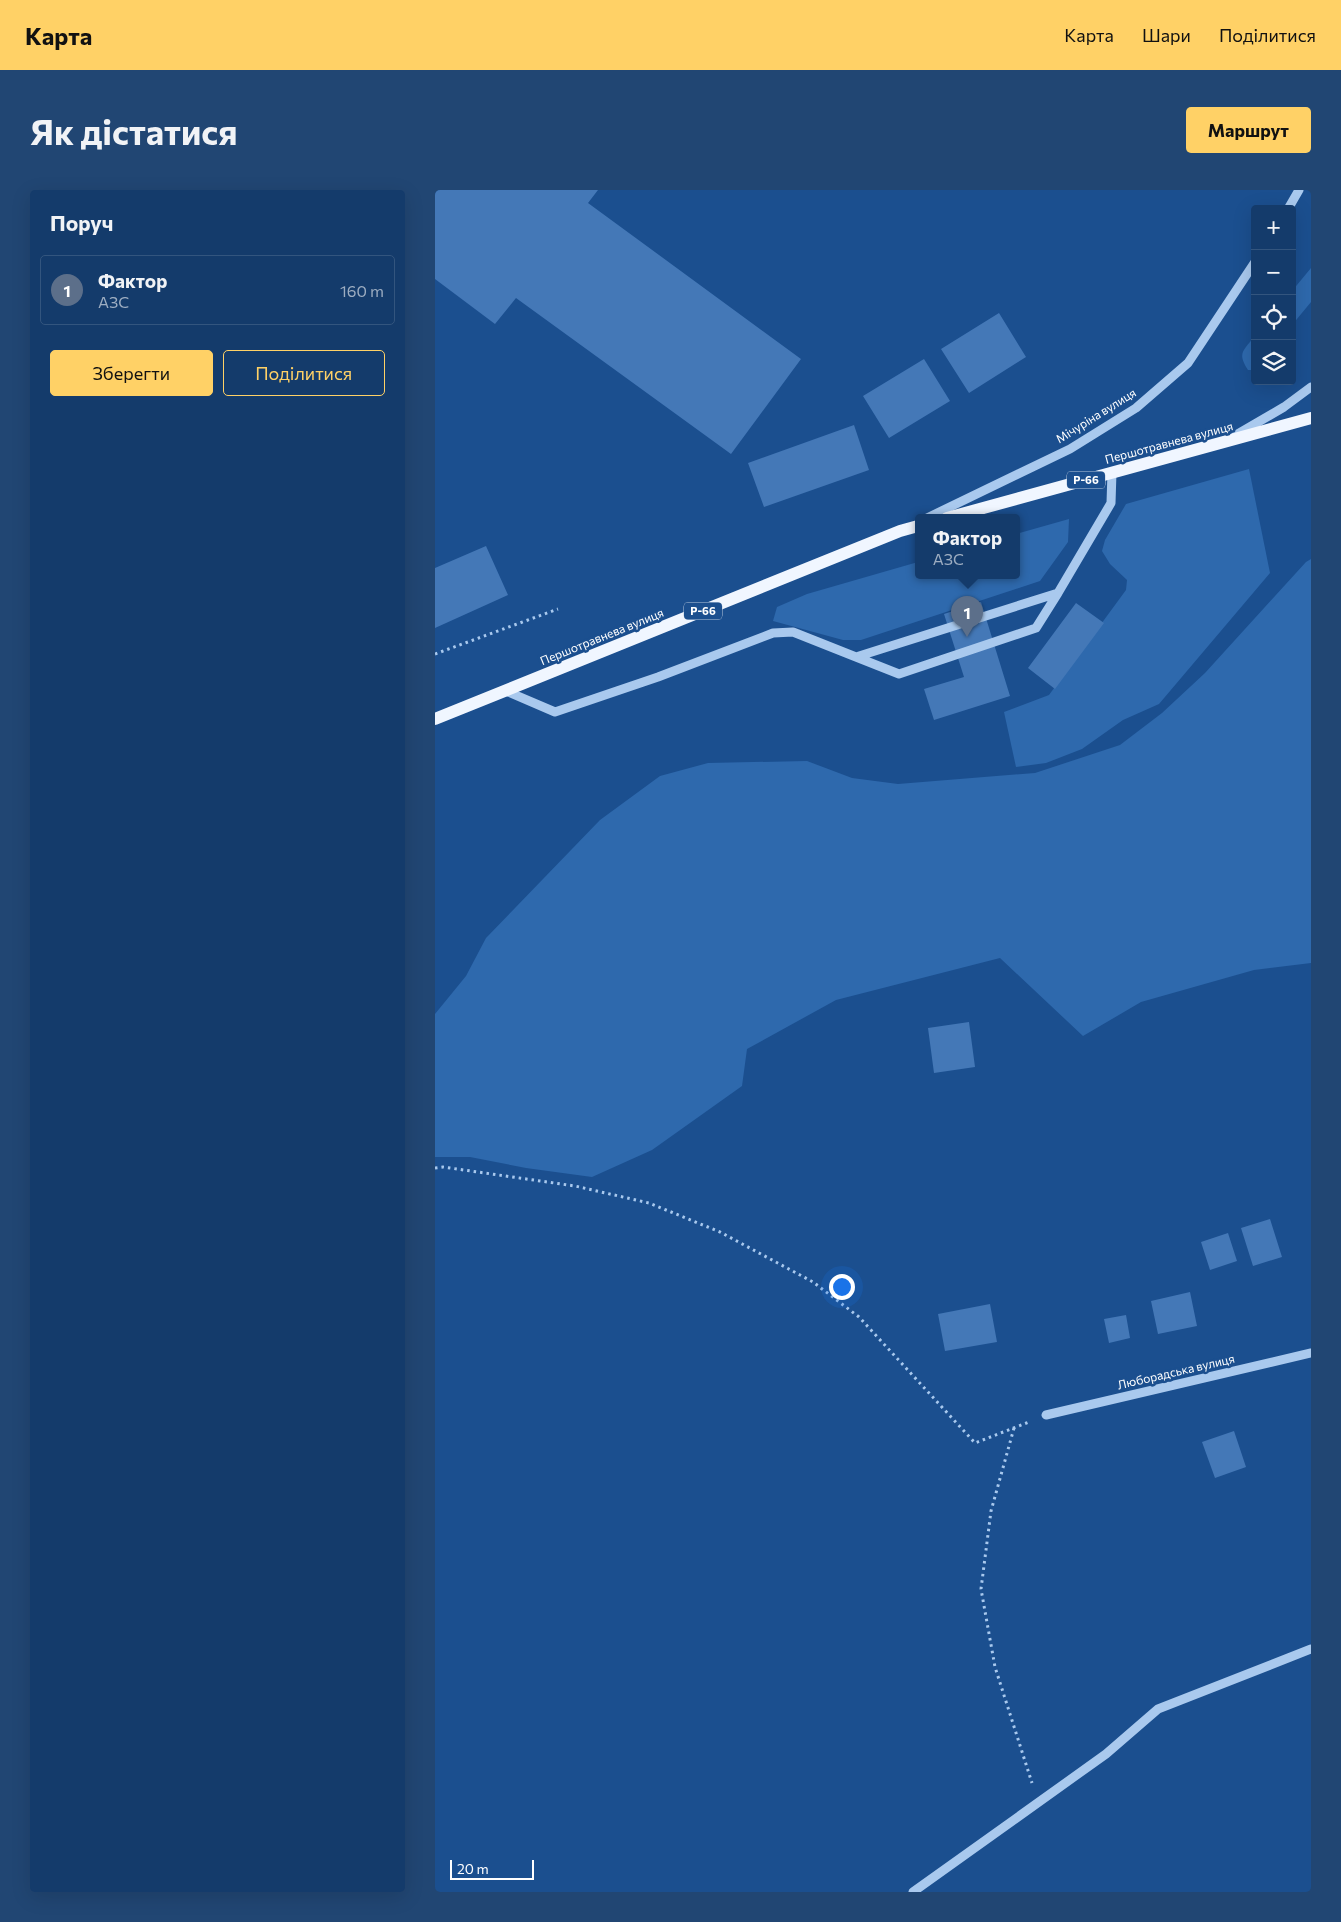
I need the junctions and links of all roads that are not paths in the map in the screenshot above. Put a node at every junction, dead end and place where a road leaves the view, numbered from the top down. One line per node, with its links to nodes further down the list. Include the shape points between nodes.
1 (1299, 190): 2 (street)
2 (1290, 205)
3 (1251, 268): 8 (street, Мічуріна вулиця, via 1188,363 1135,408 1070,448)
4 (1311, 387): 6 (street, via 1285,407)
5 (1311, 418): 6 (main road, Першотравнева вулиця / Р-66)
6 (1225, 441): 7 (main road, Першотравнева вулиця / Р-66)
7 (1112, 472): 9 (main road, Першотравнева вулиця / Р-66); 11 (street, via 1111,503)
8 (935, 514)
9 (961, 514)
10 (915, 525): 13 (main road, Першотравнева вулиця / Р-66)
11 (1058, 594): 12 (street); 12 (street, via 1036,628 899,674)
12 (856, 657): 13 (street, via 793,632 773,634 555,712)
13 (505, 691): 14 (main road, Першотравнева вулиця / Р-66)
14 (435, 719)
15 (1311, 1353): 16 (street, Люборадська вулиця)
16 (1046, 1414)
17 (1311, 1649): 18 (street, via 1158,1708 1106,1754)
18 (913, 1892)

